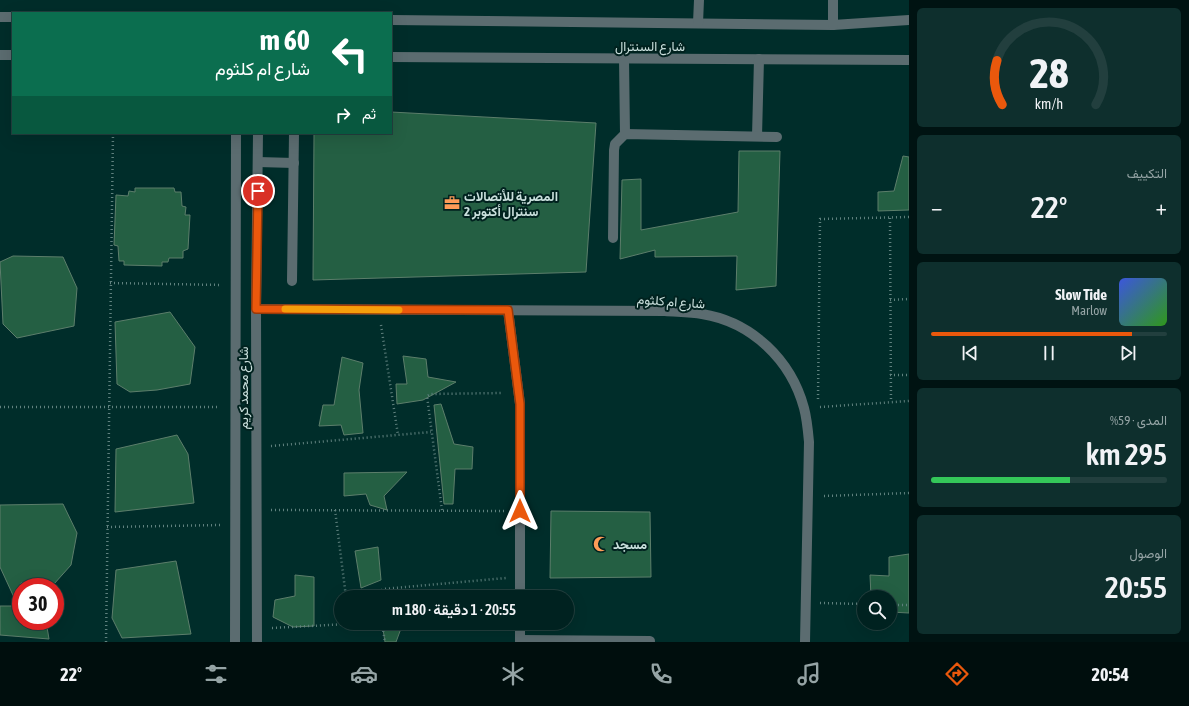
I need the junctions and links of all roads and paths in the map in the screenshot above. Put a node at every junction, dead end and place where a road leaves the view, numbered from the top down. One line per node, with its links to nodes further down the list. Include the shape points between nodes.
1 (699, 0): 7 (street)
2 (833, 0): 8 (street)
3 (0, 17): 4 (street)
4 (12, 17)
5 (392, 20): 7 (street, شارع السنترال)
6 (909, 20): 8 (street, شارع السنترال)
7 (698, 23): 8 (street, شارع السنترال)
8 (833, 25)
9 (0, 55): 10 (street)
10 (12, 55)
11 (392, 58): 12 (street, شارع السنترال)
12 (624, 59): 13 (street, شارع السنترال); 19 (street)
13 (759, 59): 14 (street, شارع السنترال); 20 (street)
14 (909, 60)
15 (113, 134): 28 (path)
16 (236, 134): 29 (street, شارع محمد كريم)
17 (258, 134): 22 (street, شارع محمد كريم)
18 (294, 134): 23 (street)
19 (625, 134): 20 (street); 26 (street, via 615,144 614,150)
20 (757, 136): 21 (street)
21 (777, 137)
22 (258, 162): 23 (street); 32 (street, شارع محمد كريم)
23 (294, 163): 27 (street)
24 (909, 217): 25 (path)
25 (890, 218): 30 (path); 39 (path, via 820,218 818,407)
26 (613, 238)
27 (292, 281)
28 (110, 283): 29 (path); 41 (path)
29 (236, 285): 42 (street, شارع محمد كريم)
30 (890, 300): 31 (path); 35 (path)
31 (909, 300)
32 (256, 309): 33 (street, شارع ام كلثوم); 45 (street, شارع محمد كريم)
33 (379, 310): 34 (street, شارع ام كلثوم); 44 (path)
34 (508, 310): 37 (street); 47 (street, شارع ام كلثوم, via 665,311 702,314 738,325 768,345 791,374 805,408 809,442)
35 (890, 375): 36 (path); 39 (path)
36 (909, 375)
37 (519, 392): 43 (path, via 428,394 426,399); 51 (street)
38 (909, 401): 39 (path)
39 (891, 402)
40 (0, 407): 41 (path)
41 (108, 407): 42 (path); 53 (path)
42 (236, 407): 52 (street, شارع محمد كريم)
43 (431, 432): 44 (path); 50 (path)
44 (398, 435): 45 (path)
45 (256, 447): 48 (street, شارع محمد كريم)
46 (909, 493): 47 (path)
47 (808, 497): 58 (street, شارع ام كلثوم)
48 (257, 510): 49 (path); 63 (street, شارع محمد كريم)
49 (335, 510): 50 (path); 55 (path)
50 (442, 510): 51 (path)
51 (520, 511): 54 (street)
52 (236, 525): 53 (path); 69 (street, شارع محمد كريم)
53 (107, 527): 68 (path)
54 (520, 577): 56 (path); 57 (street)
55 (345, 590)
56 (382, 590)
57 (520, 590)
58 (806, 602): 59 (path); 72 (street, شارع ام كلثوم)
59 (857, 604)
60 (897, 605): 61 (path)
61 (909, 605)
62 (334, 625): 63 (path)
63 (257, 629): 70 (street, شارع محمد كريم)
64 (383, 630): 71 (path)
65 (520, 630): 66 (street)
66 (520, 641): 67 (street)
67 (650, 641)
68 (106, 642)
69 (236, 642)
70 (257, 642)
71 (385, 642)
72 (805, 642)

